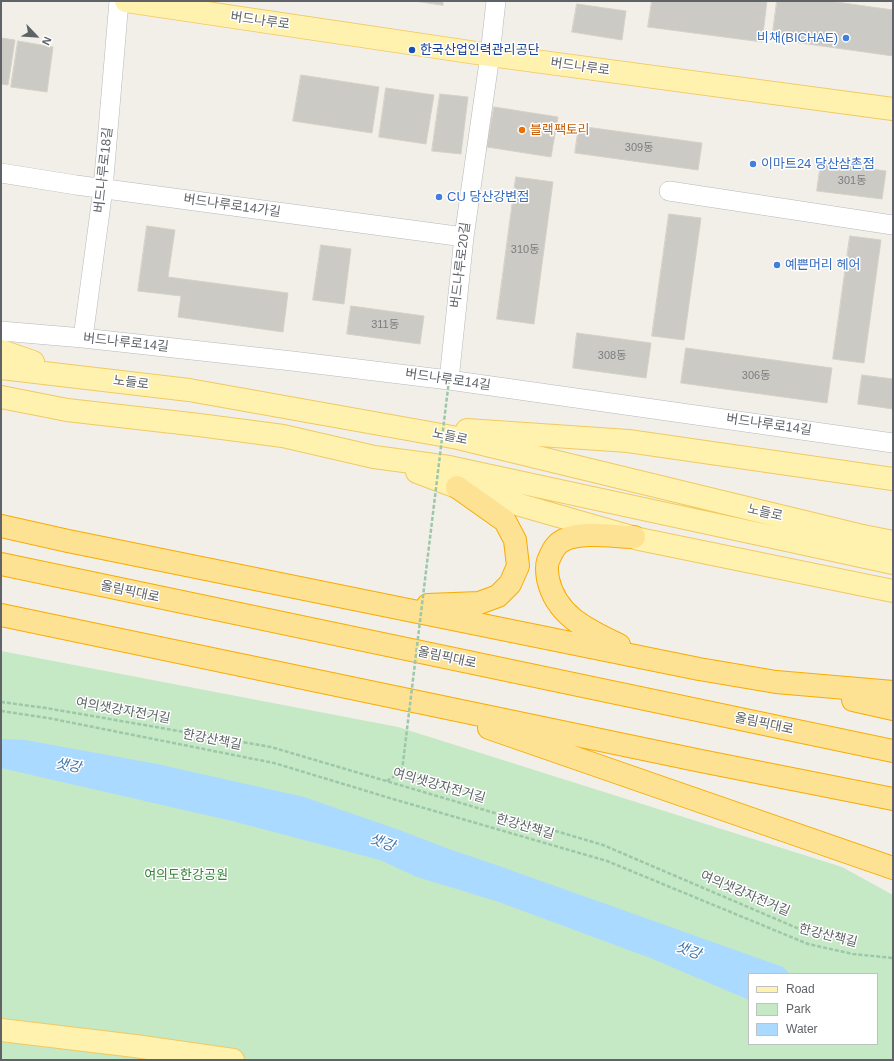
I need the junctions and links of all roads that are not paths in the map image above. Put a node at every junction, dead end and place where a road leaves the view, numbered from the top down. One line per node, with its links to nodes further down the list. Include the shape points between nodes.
1 (119, 1): 7 (street, 버드나루로18길)
2 (126, 1): 4 (main road, 버드나루로)
3 (496, 1): 4 (street, 버드나루로20길)
4 (490, 55): 5 (main road, 버드나루로); 10 (street, 버드나루로20길)
5 (893, 109)
6 (1, 173): 7 (street, 버드나루로14가길)
7 (102, 189): 10 (street, 버드나루로14가길); 12 (street, 버드나루로18길)
8 (669, 191): 9 (street)
9 (893, 225)
10 (464, 237): 16 (street, 버드나루로20길)
11 (1, 331): 12 (street, 버드나루로14길)
12 (83, 338): 16 (street, 버드나루로14길)
13 (1, 351): 15 (main road)
14 (1, 368): 15 (main road, 노들로)
15 (74, 376): 20 (main road, 노들로, via 189,390)
16 (449, 380): 21 (street, 버드나루로14길)
17 (1, 397): 18 (main road, 노들로)
18 (67, 410): 19 (main road); 22 (main road, 노들로, via 283,436)
19 (1, 413)
20 (385, 425): 23 (main road, via 628,441); 27 (main road, 노들로, via 458,438)
21 (893, 443)
22 (374, 457): 24 (main road); 28 (main road, 노들로, via 449,467)
23 (893, 479)
24 (457, 487): 26 (main road); 31 (highway, via 505,521 515,540 518,566 510,584 498,596 479,603)
25 (1, 526): 31 (highway)
26 (634, 537): 30 (main road); 33 (highway, via 583,536 564,540 553,548 546,566 550,590 563,610 586,628)
27 (893, 542)
28 (893, 563)
29 (1, 564): 38 (highway, 올림픽대로)
30 (893, 591)
31 (392, 606): 33 (highway)
32 (1, 615): 36 (highway)
33 (647, 658): 34 (highway)
34 (776, 682): 35 (highway); 37 (highway)
35 (893, 692)
36 (406, 699): 39 (highway); 40 (highway)
37 (893, 709)
38 (893, 751)
39 (893, 799)
40 (869, 859): 41 (highway); 42 (highway)
41 (893, 868)
42 (893, 874)
43 (1, 1030): 44 (main road)
44 (233, 1060)

